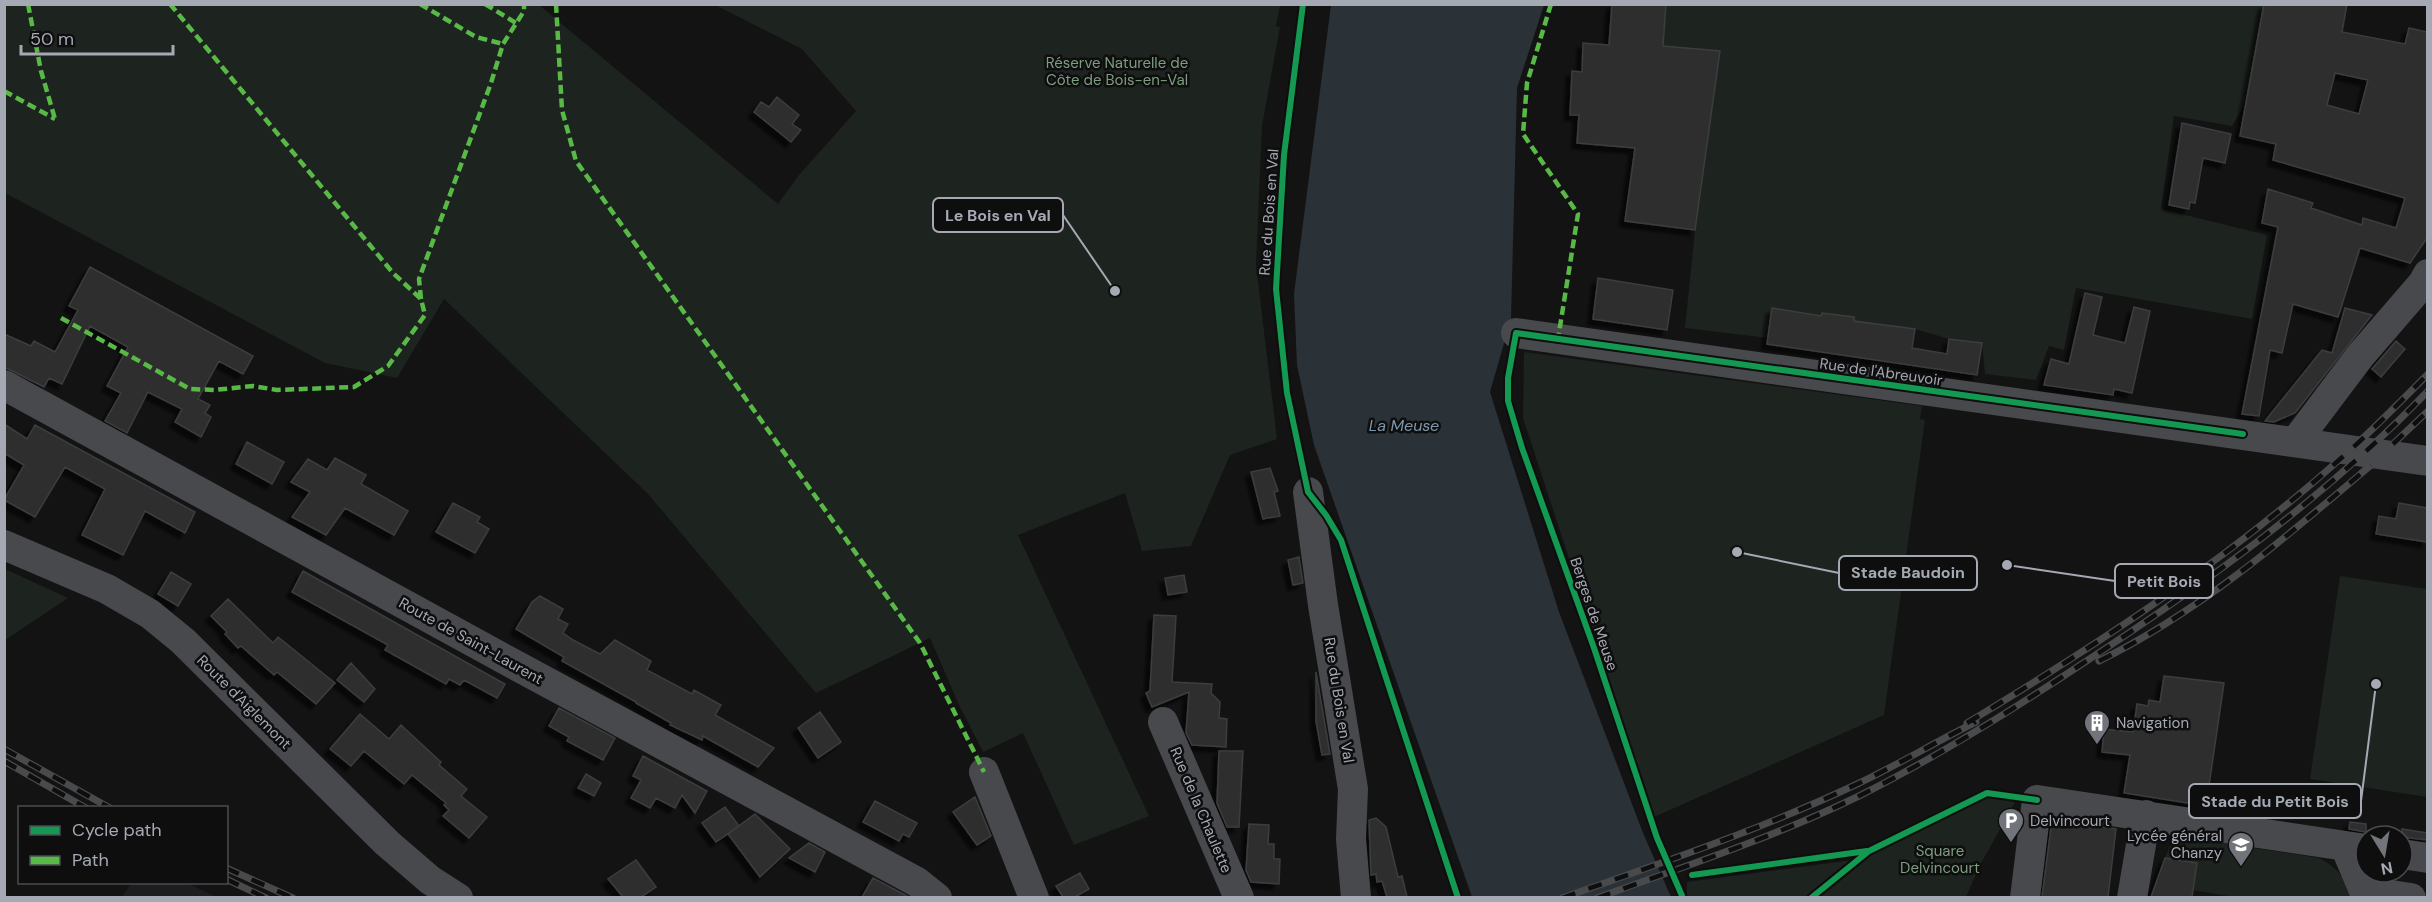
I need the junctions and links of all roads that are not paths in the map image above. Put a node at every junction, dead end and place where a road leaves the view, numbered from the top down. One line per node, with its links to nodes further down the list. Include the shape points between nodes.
1 (2427, 274): 4 (street)
2 (1516, 333): 4 (street, Rue de l'Abreuvoir)
3 (4, 385): 14 (street, Route de Saint-Laurent, via 917,882)
4 (2296, 441): 5 (street, Rue de l'Abreuvoir)
5 (2425, 457)
6 (1308, 492): 17 (street, Rue du Bois en Val, via 1353,789 1351,839)
7 (4, 545): 13 (street, Route d'Aiglemont, via 107,589 150,614 183,641 387,843 430,880)
8 (1162, 722): 16 (street, Rue de la Chaulette)
9 (984, 772): 15 (street)
10 (2146, 815): 11 (street); 18 (street, via 2037,800); 19 (street)
11 (2354, 847)
12 (2363, 884): 20 (street, via 2364,891)
13 (458, 897)
14 (937, 897)
15 (1034, 897)
16 (1239, 897)
17 (1356, 897)
18 (2025, 897)
19 (2132, 897)
20 (2411, 897)

